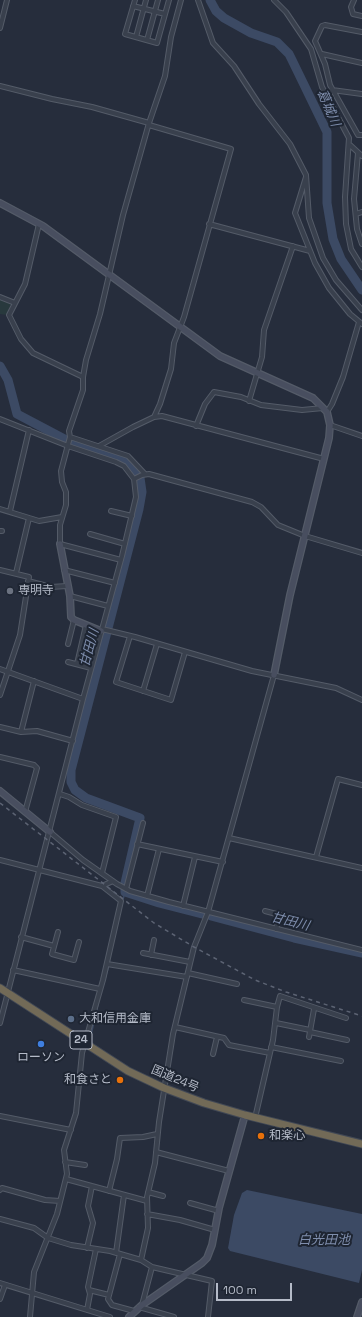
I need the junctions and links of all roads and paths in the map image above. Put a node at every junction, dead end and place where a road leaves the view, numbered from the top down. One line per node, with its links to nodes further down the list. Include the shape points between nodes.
1 (7, 0): 15 (street)
2 (135, 0): 10 (street)
3 (146, 0): 11 (street)
4 (158, 0): 12 (street)
5 (169, 0): 13 (street)
6 (181, 0): 24 (street, via 165,76)
7 (198, 0): 28 (street, via 213,43 234,66 259,104 287,137)
8 (274, 0): 26 (street, via 286,12 311,49 322,87 344,126)
9 (354, 0): 14 (street, via 351,7 353,14)
10 (133, 6): 11 (street); 17 (street, via 125,34)
11 (144, 9): 12 (street); 17 (street)
12 (154, 11): 13 (street); 18 (street)
13 (165, 14): 18 (street, via 157,43)
14 (362, 16)
15 (0, 28)
16 (362, 32): 19 (street, via 325,24 315,41)
17 (136, 37): 18 (street)
18 (147, 40)
19 (322, 54): 20 (street); 22 (street)
20 (362, 63)
21 (0, 86): 24 (street, via 92,107)
22 (332, 90): 23 (street); 25 (street, via 358,135)
23 (362, 94)
24 (149, 124): 33 (street, via 231,148); 38 (street)
25 (362, 135)
26 (350, 145): 27 (street); 37 (street, via 345,197 346,224 351,249)
27 (360, 154): 31 (street, via 354,192)
28 (306, 175): 36 (street, via 295,213); 41 (street, via 308,214 324,258 336,280)
29 (0, 203): 32 (street)
30 (362, 212): 31 (street)
31 (356, 214): 34 (street)
32 (39, 224): 38 (street); 40 (street, via 25,284 19,299)
33 (209, 224): 35 (street); 43 (street)
34 (362, 244)
35 (293, 246): 36 (street); 44 (street, via 264,330 263,352)
36 (310, 251): 42 (street, via 329,288)
37 (362, 267)
38 (109, 275): 43 (street); 45 (street)
39 (0, 297): 40 (street)
40 (14, 303): 45 (street, via 9,315 27,347 44,360)
41 (362, 310)
42 (360, 323): 47 (street, via 343,377 332,404)
43 (180, 328): 44 (street, via 220,356); 48 (street, via 174,343 162,397)
44 (257, 374): 46 (street); 47 (street, via 313,398)
45 (83, 377): 54 (street, via 84,385 69,431)
46 (249, 401): 47 (street, via 302,410); 51 (street, via 214,392 205,404)
47 (325, 410): 50 (street)
48 (154, 417): 51 (street, via 168,417); 56 (street)
49 (0, 418): 52 (street)
50 (330, 425): 53 (street); 57 (street)
51 (196, 426): 57 (street)
52 (29, 430): 55 (street); 61 (street)
53 (362, 436)
54 (70, 438): 55 (street); 56 (street)
55 (68, 446): 59 (street, via 116,462 124,466); 64 (street, via 61,477 66,492 66,505)
56 (99, 446): 58 (street, via 128,456)
57 (324, 459): 67 (street)
58 (144, 475): 59 (street); 67 (street, via 252,502 261,507 274,522)
59 (135, 478): 63 (street, via 136,496)
60 (0, 509): 61 (street)
61 (10, 511): 65 (street)
62 (111, 511): 63 (street)
63 (132, 516): 69 (street)
64 (62, 517): 65 (street, via 43,520); 68 (street)
65 (29, 518): 74 (street)
66 (90, 534): 69 (street)
67 (305, 536): 70 (street); 92 (street)
68 (60, 544): 71 (street); 73 (street)
69 (125, 544): 71 (street)
70 (362, 553)
71 (121, 560): 76 (street)
72 (0, 570): 74 (street)
73 (64, 570): 76 (street); 77 (street)
74 (16, 574): 75 (street, via 29,576)
75 (28, 581): 77 (street, via 51,587); 91 (street, via 20,635)
76 (115, 583): 79 (street)
77 (67, 586): 78 (street)
78 (70, 596): 79 (street); 80 (street, via 71,617)
79 (108, 606): 82 (street)
80 (74, 620): 81 (street); 84 (street)
81 (86, 625): 82 (street); 88 (street)
82 (102, 630): 83 (street); 89 (street)
83 (130, 636): 85 (street); 94 (street, via 116,682)
84 (68, 644)
85 (157, 644): 86 (street); 94 (street)
86 (185, 652): 92 (street); 94 (street, via 171,700)
87 (68, 662): 88 (street)
88 (77, 664): 89 (street)
89 (91, 668): 96 (street)
90 (0, 669): 91 (street)
91 (7, 672): 93 (street); 95 (street)
92 (274, 675): 97 (street, via 336,688); 108 (street)
93 (34, 681): 96 (street); 99 (street)
94 (143, 691)
95 (0, 695)
96 (83, 699): 100 (street)
97 (362, 700)
98 (0, 727): 99 (street)
99 (21, 732): 100 (street, via 37,731)
100 (73, 740): 104 (street)
101 (0, 757): 105 (street, via 34,765 36,768)
102 (362, 785): 112 (street, via 338,779)
103 (0, 791): 105 (street)
104 (60, 794): 107 (street); 117 (street, via 116,817)
105 (25, 812): 107 (street)
106 (143, 823): 109 (street)
107 (50, 832): 116 (street); 117 (street)
108 (229, 838): 112 (street); 114 (street)
109 (138, 844): 110 (street); 120 (street)
110 (159, 849): 111 (street); 121 (street)
111 (195, 857): 114 (street); 122 (street)
112 (316, 857): 115 (street)
113 (0, 860): 116 (street)
114 (222, 862): 124 (street)
115 (362, 868)
116 (39, 871): 119 (street); 127 (street)
117 (102, 873): 118 (street)
118 (113, 881): 119 (street); 120 (street)
119 (102, 886): 135 (street, via 121,902)
120 (126, 889): 121 (street)
121 (147, 896): 122 (street)
122 (183, 906): 124 (street)
123 (265, 911): 125 (street, via 280,915)
124 (208, 912): 125 (street); 134 (street)
125 (276, 929): 131 (street)
126 (58, 932): 130 (street)
127 (21, 938): 130 (street); 136 (street)
128 (154, 940): 133 (street)
129 (79, 942): 130 (street, via 74,960 52,954)
130 (54, 946)
131 (362, 950)
132 (143, 953): 133 (street)
133 (151, 955): 134 (street)
134 (190, 962): 137 (street)
135 (109, 964): 137 (street); 140 (street)
136 (14, 970): 140 (street); 141 (street)
137 (188, 975): 138 (street); 148 (street)
138 (237, 984)
139 (0, 988): 141 (highway, 国道24号 / 24)
140 (100, 989): 152 (street)
141 (8, 993): 146 (street); 152 (highway, 国道24号 / 24)
142 (244, 1000): 143 (street)
143 (276, 1007): 144 (street, via 280,996); 147 (street)
144 (314, 1009): 145 (street); 149 (street)
145 (346, 1018)
146 (0, 1023)
147 (276, 1023): 149 (street); 153 (street)
148 (175, 1027): 150 (street); 157 (street)
149 (310, 1033): 151 (street)
150 (217, 1037): 154 (street, via 224,1038 229,1045); 155 (street)
151 (346, 1040)
152 (85, 1043): 157 (highway, 国道24号 / 24, via 128,1071); 161 (street, via 79,1072 76,1113)
153 (272, 1047): 154 (street); 156 (street)
154 (270, 1053): 160 (street)
155 (213, 1054)
156 (341, 1061)
157 (164, 1088): 158 (highway, 国道24号 / 24, via 204,1104); 162 (street)
158 (245, 1115): 160 (highway, 国道24号 / 24); 167 (street)
159 (0, 1116): 161 (street)
160 (255, 1118): 163 (highway, 国道24号 / 24)
161 (71, 1130): 165 (street, via 64,1150)
162 (157, 1134): 164 (street); 171 (street, via 120,1138)
163 (362, 1144)
164 (156, 1152): 167 (street); 172 (street)
165 (65, 1162): 166 (street); 168 (street)
166 (85, 1165)
167 (229, 1171): 178 (street)
168 (66, 1179): 169 (street); 175 (street)
169 (92, 1186): 171 (street); 183 (street, via 88,1206 93,1223)
170 (0, 1190): 175 (street, via 2,1188 45,1200)
171 (109, 1191): 173 (street)
172 (148, 1192): 174 (street); 176 (street)
173 (124, 1195): 176 (street); 185 (street)
174 (164, 1196)
175 (60, 1201): 182 (street)
176 (147, 1201): 179 (street)
177 (190, 1203): 178 (street)
178 (219, 1211): 181 (street)
179 (147, 1214): 181 (street); 186 (street, via 148,1228)
180 (0, 1219): 182 (street, via 34,1228)
181 (215, 1230): 188 (street, via 207,1258)
182 (48, 1238): 183 (street); 191 (street, via 34,1272)
183 (87, 1248): 184 (street)
184 (96, 1249): 185 (street); 190 (street)
185 (118, 1254): 186 (street); 192 (street)
186 (141, 1260): 187 (street)
187 (152, 1267): 188 (street); 195 (street)
188 (185, 1274): 195 (street); 201 (street, via 212,1281)
189 (2, 1284): 191 (street); 193 (street)
190 (89, 1290): 192 (street); 196 (street)
191 (32, 1293): 196 (street); 197 (street)
192 (109, 1296): 195 (street, via 112,1305)
193 (0, 1299)
194 (362, 1302): 202 (street)
195 (138, 1308): 199 (street); 200 (street)
196 (87, 1310): 198 (street)
197 (30, 1317)
198 (110, 1317)
199 (129, 1317)
200 (174, 1317)
201 (208, 1317)
202 (357, 1317)

